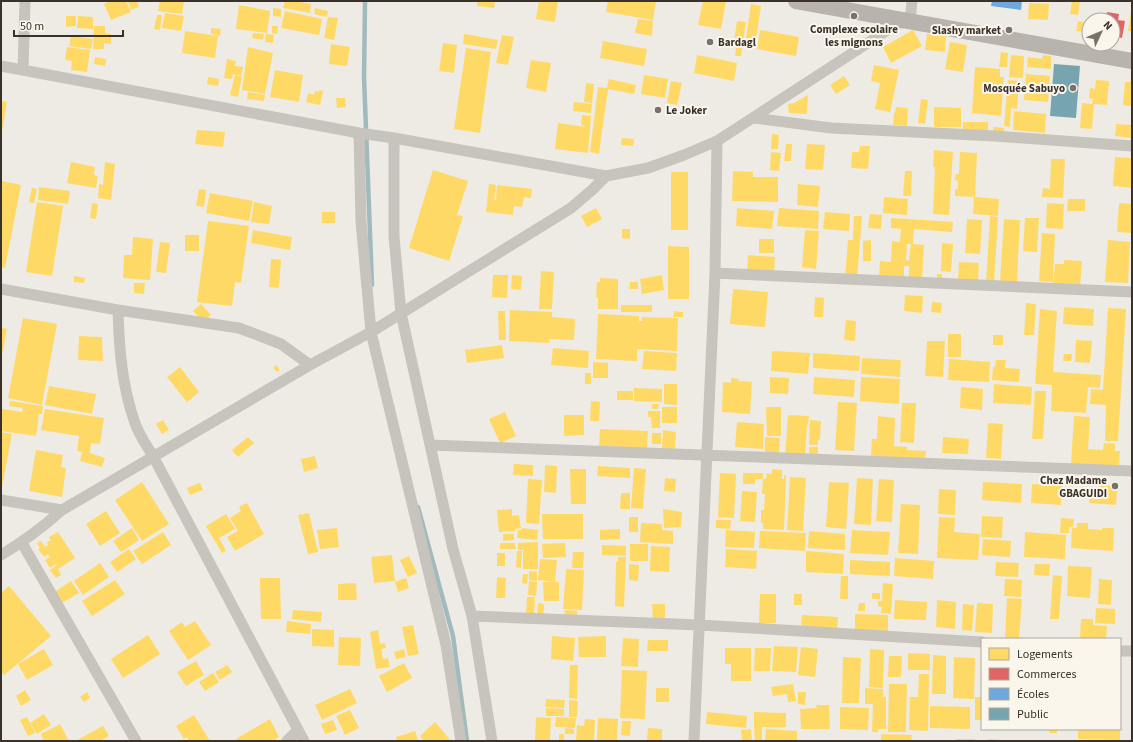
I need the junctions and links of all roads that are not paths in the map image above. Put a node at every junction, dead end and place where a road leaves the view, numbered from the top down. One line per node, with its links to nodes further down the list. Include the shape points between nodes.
1 (25, 1): 7 (street)
2 (796, 1): 4 (street)
3 (912, 1): 4 (street)
4 (910, 21): 5 (street); 8 (street, via 898,24)
5 (1132, 61)
6 (1, 66): 7 (street)
7 (23, 70): 9 (street)
8 (754, 118): 11 (street); 12 (street, via 830,128)
9 (359, 133): 10 (street); 19 (street, via 361,221)
10 (394, 138): 13 (street); 18 (street, via 394,237)
11 (717, 141): 13 (street, via 648,168); 14 (street)
12 (1132, 146)
13 (606, 176): 18 (street, via 571,208)
14 (716, 273): 16 (street); 23 (street)
15 (1, 289): 17 (street)
16 (1132, 292)
17 (118, 310): 20 (street, via 240,328 281,344); 22 (street, via 119,344 125,384 135,424)
18 (401, 313): 19 (street); 21 (street)
19 (371, 332): 20 (street); 38 (street, via 446,645)
20 (310, 365): 22 (street)
21 (430, 445): 23 (street); 29 (street, via 453,549)
22 (153, 456): 26 (street); 34 (street)
23 (707, 456): 24 (street); 30 (street)
24 (1132, 471)
25 (1, 500): 26 (street)
26 (62, 510): 27 (street)
27 (22, 543): 28 (street); 35 (street)
28 (1, 555)
29 (472, 616): 30 (street); 39 (street)
30 (700, 626): 31 (street); 40 (street)
31 (981, 642)
32 (1121, 651): 33 (street)
33 (1132, 651)
34 (298, 730): 36 (street); 37 (street)
35 (136, 741)
36 (287, 741)
37 (304, 741)
38 (462, 741)
39 (492, 741)
40 (694, 741)

